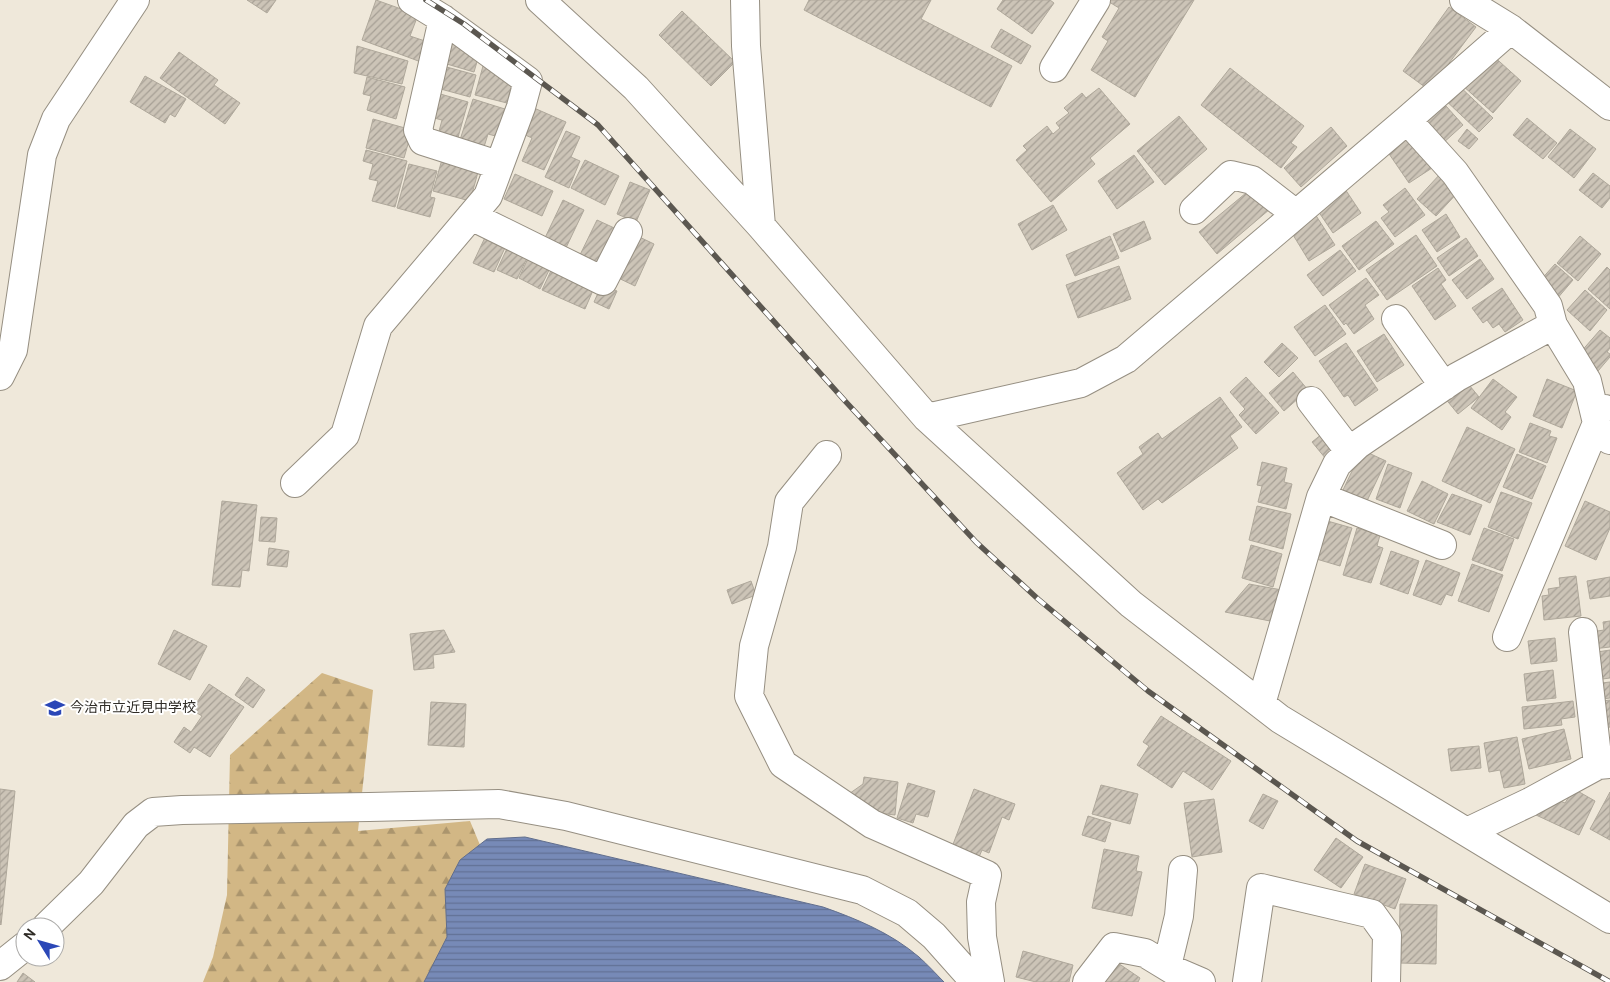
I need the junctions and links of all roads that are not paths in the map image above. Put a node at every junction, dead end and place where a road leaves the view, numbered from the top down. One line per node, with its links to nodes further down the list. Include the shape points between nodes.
1 (135, 0): 20 (street, via 56,119 42,155 13,350)
2 (412, 0): 7 (street)
3 (540, 0): 16 (street, via 636,88)
4 (745, 0): 16 (street)
5 (1096, 0): 9 (street)
6 (1464, 0): 8 (street)
7 (443, 19): 12 (street, via 528,81); 12 (street, via 418,130 423,141)
8 (1511, 29): 10 (street); 11 (street)
9 (1054, 68)
10 (1610, 106)
11 (1407, 120): 14 (street); 19 (street, via 1455,173 1548,306)
12 (498, 165): 15 (street, via 488,196)
13 (1194, 210): 14 (street, via 1231,175 1252,180)
14 (1296, 214): 24 (street, via 1126,359 1081,383)
15 (471, 216): 17 (street, via 603,281); 28 (street, via 378,326 345,434)
16 (761, 226): 24 (street)
17 (628, 232)
18 (1396, 319): 21 (street)
19 (1553, 325): 21 (street); 25 (street, via 1587,381)
20 (0, 376)
21 (1444, 386): 26 (street)
22 (1610, 399): 25 (street)
23 (1310, 401): 26 (street)
24 (927, 418): 33 (street, via 1131,604)
25 (1603, 432): 32 (street)
26 (1350, 452): 29 (street, via 1337,464)
27 (827, 455): 43 (street, via 789,502 782,547 754,646 749,696 783,764 872,824 987,876 981,902 982,937)
28 (294, 483)
29 (1321, 497): 30 (street); 33 (street)
30 (1442, 545)
31 (1582, 632): 34 (street)
32 (1507, 637)
33 (1261, 704): 35 (street, via 1280,719)
34 (1604, 764): 35 (street)
35 (1467, 832): 38 (street)
36 (1183, 870): 41 (street, via 1179,916)
37 (56, 917): 42 (street, via 91,883 136,826 153,812 498,804 566,816 862,890 907,913 934,936)
38 (1610, 919)
39 (15, 954): 40 (street)
40 (0, 966)
41 (1167, 966): 44 (street, via 1145,953 1114,947); 45 (street)
42 (976, 982)
43 (990, 982)
44 (1087, 982)
45 (1200, 982)
46 (1248, 982): 47 (street, via 1261,888 1372,914 1387,935)
47 (1386, 982)

